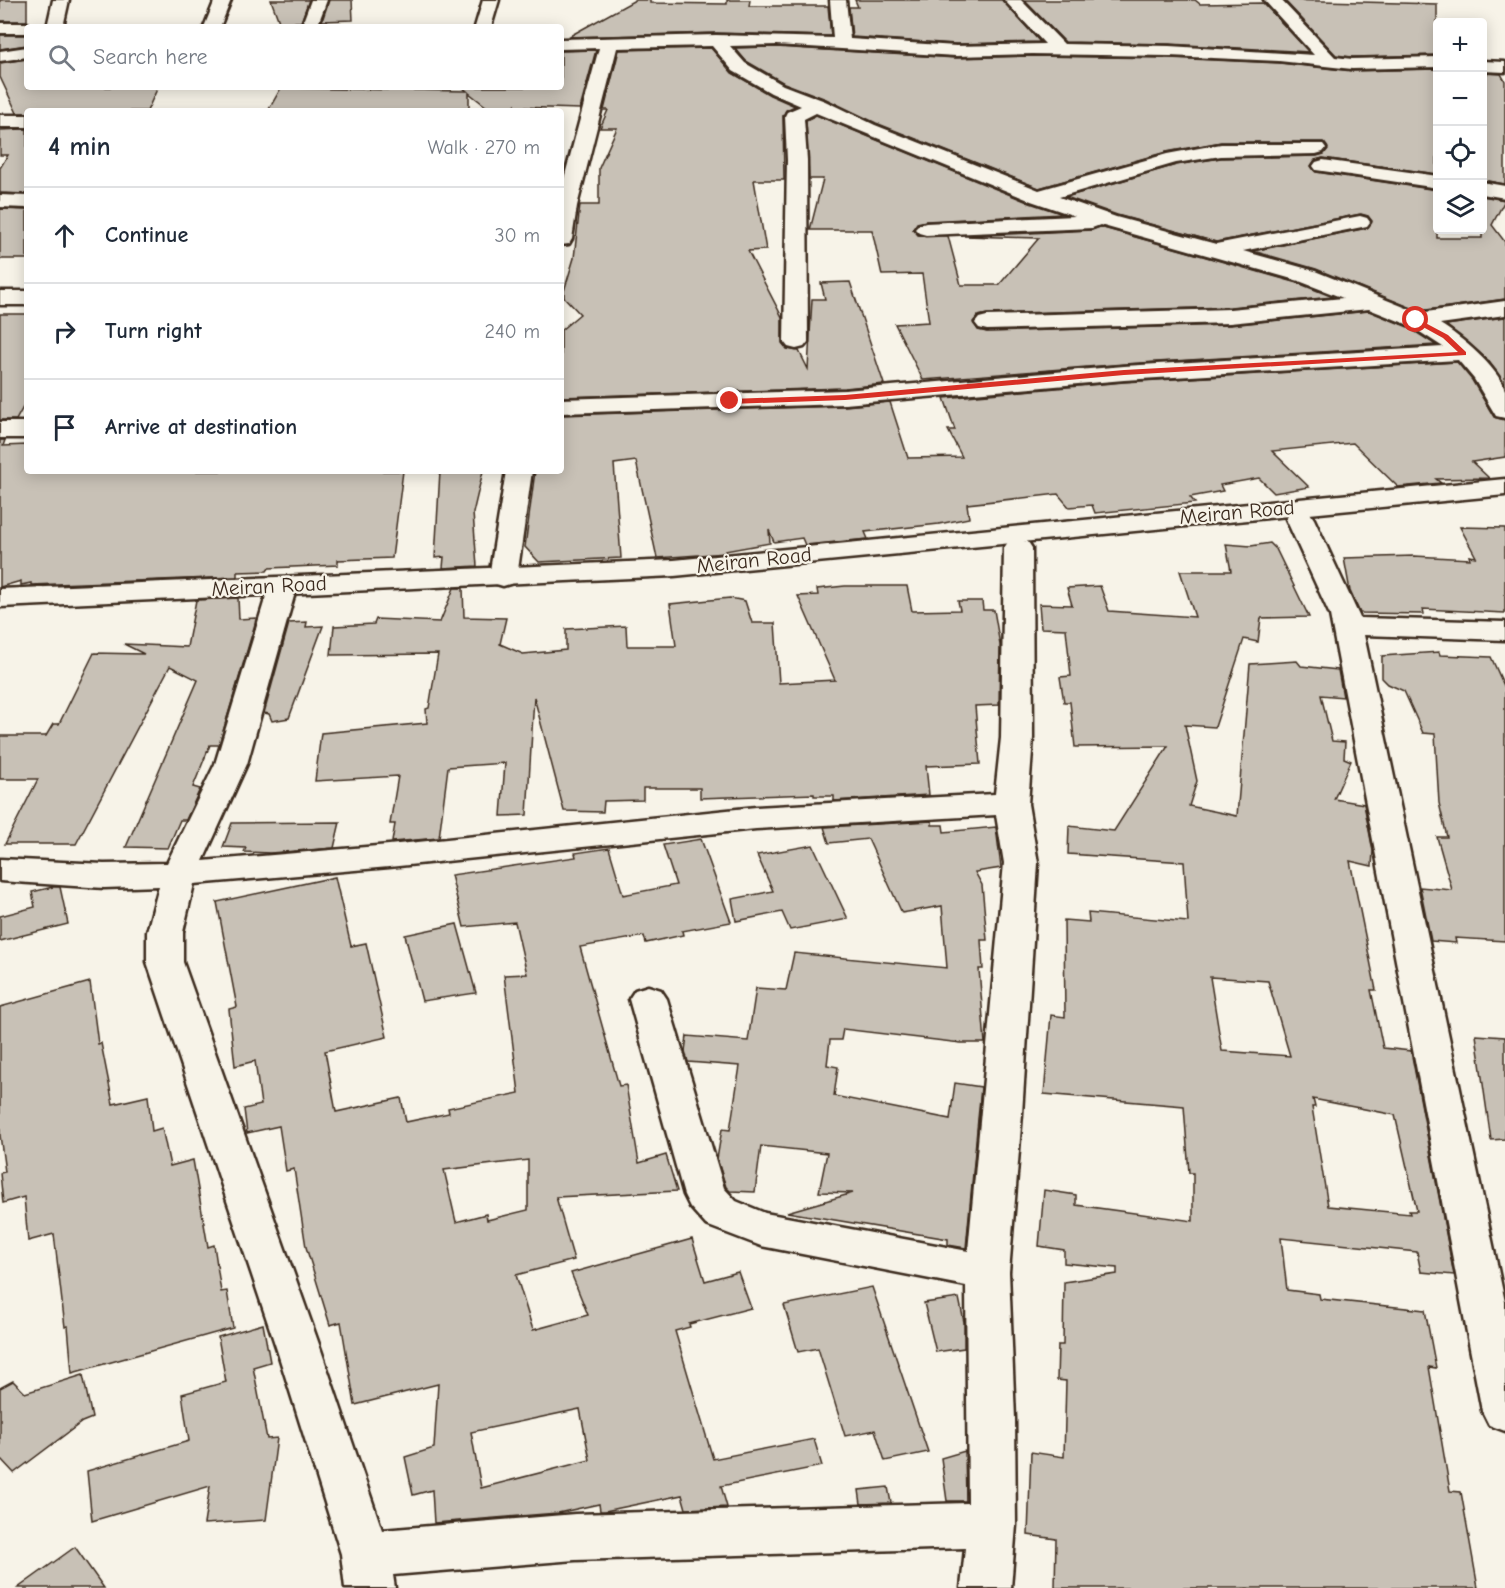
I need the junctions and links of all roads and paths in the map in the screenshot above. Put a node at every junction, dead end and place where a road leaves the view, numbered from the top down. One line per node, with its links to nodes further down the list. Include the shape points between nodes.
1 (61, 0): 8 (street)
2 (224, 0): 9 (street)
3 (319, 0): 10 (street)
4 (491, 0): 11 (street)
5 (838, 0): 15 (street)
6 (1012, 0): 18 (street)
7 (1272, 0): 22 (street)
8 (56, 24)
9 (213, 24)
10 (310, 24)
11 (484, 24)
12 (0, 28): 13 (street)
13 (24, 28)
14 (716, 40): 15 (street); 17 (street); 25 (street, via 739,67 777,89)
15 (842, 43): 18 (street, via 938,50)
16 (564, 44): 17 (street)
17 (609, 44): 34 (street, via 578,132)
18 (1059, 50): 22 (street, via 1168,51)
19 (24, 52): 20 (street)
20 (0, 56)
21 (1433, 62): 22 (street)
22 (1331, 63)
23 (1487, 66): 24 (street)
24 (1505, 67)
25 (818, 105): 31 (street); 45 (street, via 794,116)
26 (24, 121): 27 (street)
27 (0, 122)
28 (1433, 181): 31 (street, via 1320,157 1221,150 1174,158)
29 (1487, 189): 30 (street)
30 (1505, 192)
31 (1038, 197): 35 (street)
32 (0, 201): 33 (street)
33 (24, 202)
34 (564, 206)
35 (1109, 221): 37 (street); 38 (street)
36 (1360, 222): 38 (street)
37 (926, 229)
38 (1215, 251): 41 (street, via 1296,273)
39 (0, 298): 40 (street)
40 (24, 298)
41 (1373, 302): 43 (street); 44 (street, via 1230,316)
42 (1505, 308): 43 (street)
43 (1416, 320): 46 (street)
44 (987, 322)
45 (796, 342)
46 (1464, 353): 47 (street, via 1124,373 845,398); 48 (street, via 1484,376)
47 (564, 406)
48 (1505, 411)
49 (0, 430): 50 (street)
50 (24, 430)
51 (519, 474): 56 (street)
52 (1505, 487): 56 (street, Meiran Road, via 674,568)
53 (1505, 503): 54 (street, Meiran Road)
54 (1300, 519): 55 (street, Meiran Road); 60 (street)
55 (1018, 548): 57 (street, Meiran Road, via 660,580); 62 (street, via 1017,738)
56 (502, 577): 58 (street, Meiran Road)
57 (280, 596): 59 (street, Meiran Road); 64 (street, via 231,764)
58 (0, 598)
59 (0, 608)
60 (1347, 626): 61 (street); 67 (street)
61 (1505, 630)
62 (1011, 804): 64 (street, via 756,819); 66 (street, via 1022,863)
63 (0, 870): 64 (street, via 104,876)
64 (179, 874): 69 (street, via 165,932 165,963 295,1339)
65 (648, 999): 66 (street, via 705,1195 721,1213 762,1229)
66 (987, 1272): 68 (street)
67 (1505, 1411)
68 (992, 1526): 69 (street, via 575,1538); 70 (street)
69 (368, 1571)
70 (986, 1588)

